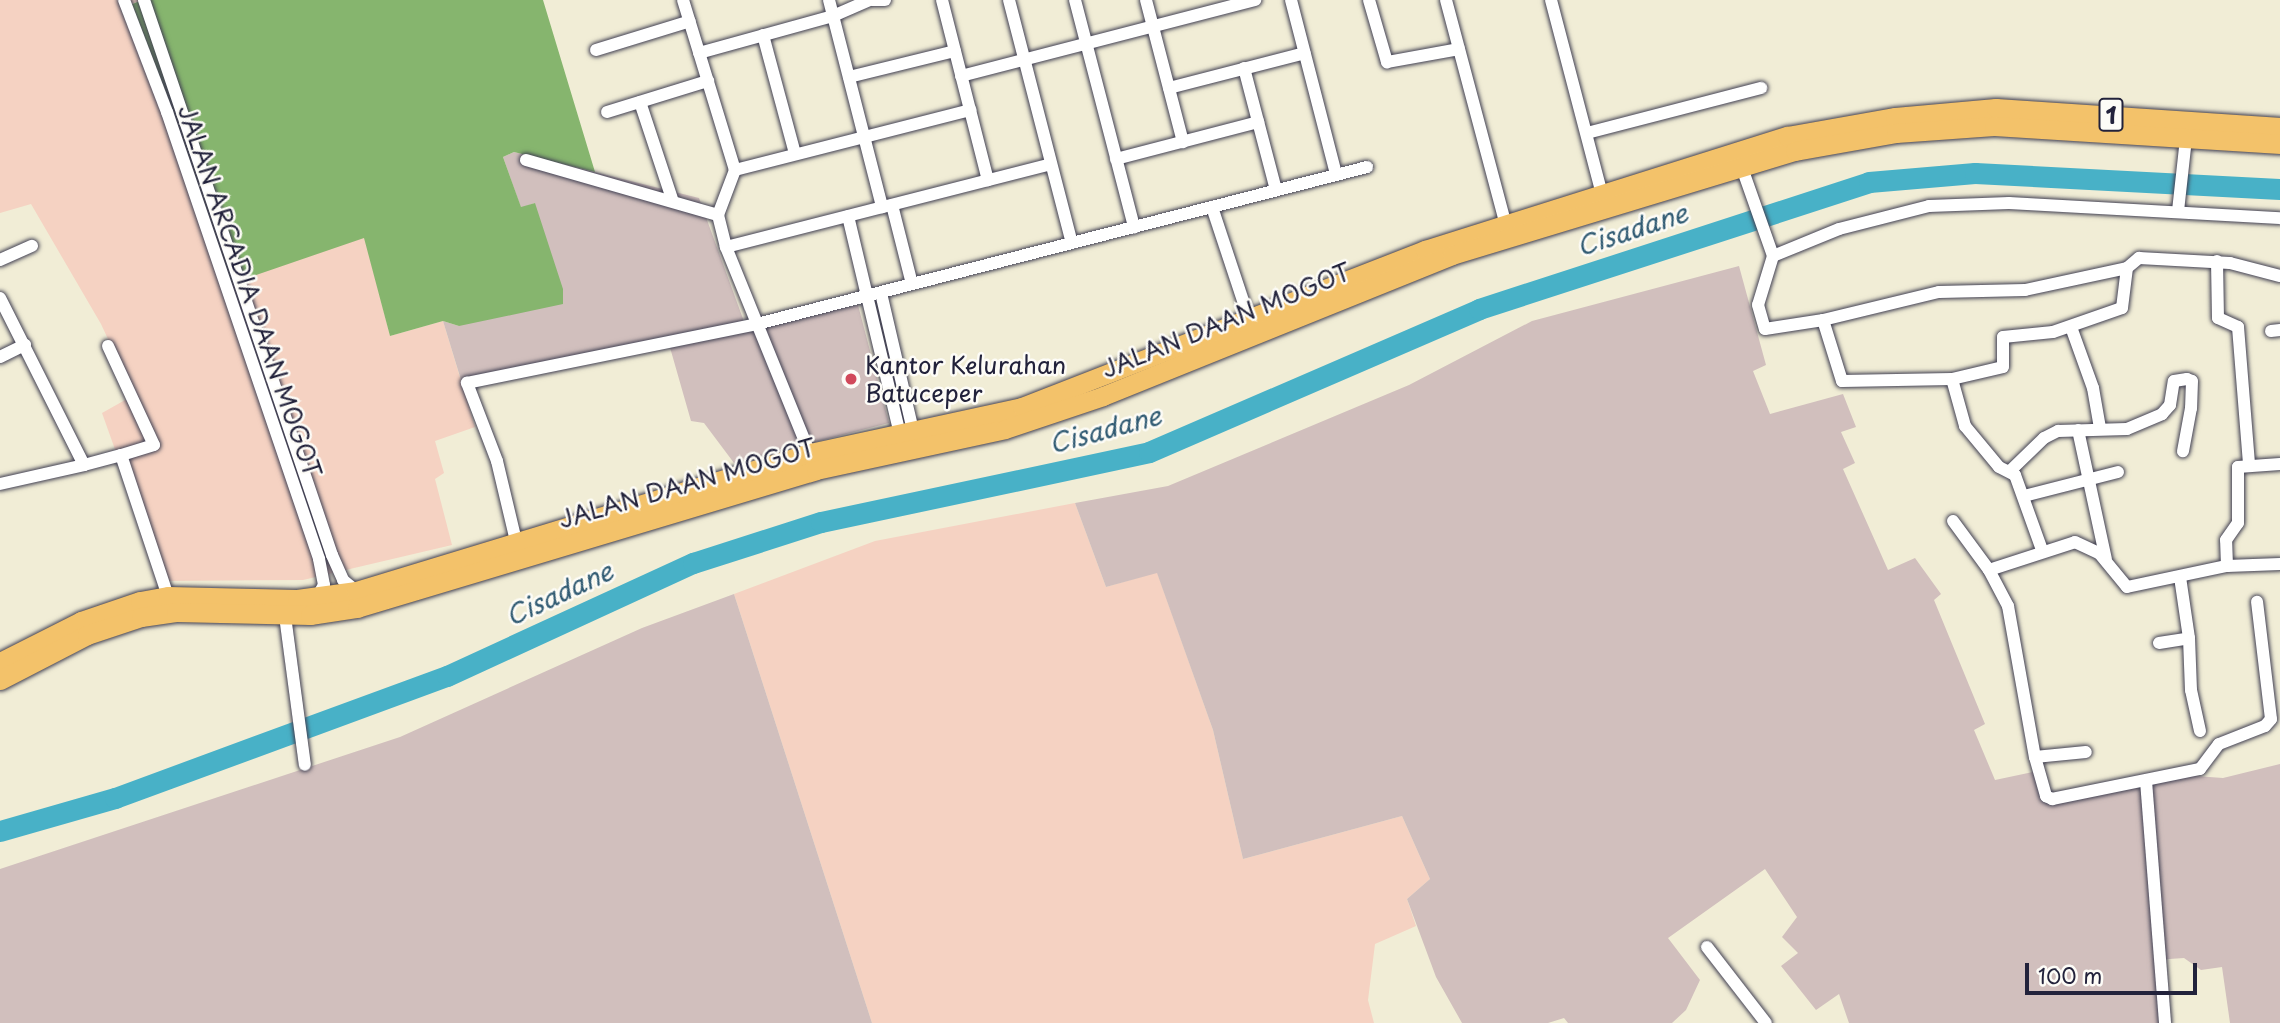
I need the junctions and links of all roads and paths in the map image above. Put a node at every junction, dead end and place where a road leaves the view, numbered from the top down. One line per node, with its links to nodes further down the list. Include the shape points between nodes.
1 (124, 0): 111 (street, JALAN ARCADIA DAAN MOGOT, via 167,112 319,559 324,584)
2 (144, 0): 109 (street, JALAN ARCADIA DAAN MOGOT, via 338,571)
3 (683, 0): 18 (street)
4 (829, 0): 17 (street)
5 (871, 0): 6 (street); 17 (street)
6 (885, 0)
7 (942, 0): 24 (street)
8 (1009, 0): 27 (street)
9 (1075, 0): 21 (street)
10 (1146, 0): 19 (street)
11 (1255, 0): 16 (street)
12 (1291, 0): 26 (street)
13 (1369, 0): 22 (street, via 1387,62)
14 (1446, 0): 22 (street)
15 (1551, 0): 40 (street)
16 (1213, 5): 19 (street)
17 (833, 16): 20 (street); 30 (street)
18 (690, 21): 23 (street); 25 (street)
19 (1153, 27): 21 (street); 32 (street)
20 (763, 35): 25 (street); 45 (street)
21 (1086, 44): 27 (street); 46 (street)
22 (1459, 49): 63 (street)
23 (596, 50)
24 (955, 51): 29 (street); 30 (street)
25 (699, 52): 31 (street)
26 (1305, 53): 28 (street); 52 (street)
27 (1024, 60): 29 (street); 48 (street)
28 (1244, 68): 32 (street); 38 (street)
29 (961, 76): 35 (street)
30 (849, 77): 41 (street)
31 (708, 81): 34 (street); 50 (street)
32 (1169, 88): 42 (street)
33 (1761, 88): 40 (street)
34 (640, 102): 36 (street); 56 (street)
35 (970, 110): 41 (street); 53 (street)
36 (607, 112)
37 (1995, 117): 39 (highway, JALAN DAAN MOGOT / 1); 44 (highway, JALAN DAAN MOGOT / 1); 51 (highway, JALAN DAAN MOGOT / 1, via 1854,139); 55 (highway, JALAN DAAN MOGOT / 1, via 1895,117 1800,133)
38 (1258, 122): 42 (street); 54 (street)
39 (2280, 127)
40 (1587, 133): 55 (street)
41 (863, 135): 45 (street); 57 (street)
42 (1183, 142): 46 (street)
43 (2280, 144): 44 (highway, JALAN DAAN MOGOT / 1)
44 (2185, 147): 59 (street)
45 (795, 154): 50 (street)
46 (1116, 159): 64 (street)
47 (526, 160): 56 (street)
48 (1051, 164): 53 (street); 65 (street)
49 (1367, 167): 52 (street)
50 (735, 170): 60 (street)
51 (1743, 171): 68 (street); 92 (highway, JALAN DAAN MOGOT / 1, via 1439,260 1005,429)
52 (1336, 174): 54 (street)
53 (988, 180): 57 (street)
54 (1276, 190): 58 (street)
55 (1601, 191): 63 (highway, JALAN DAAN MOGOT / 1)
56 (672, 199): 60 (street)
57 (887, 206): 61 (street); 73 (street)
58 (1212, 207): 64 (street); 77 (street)
59 (2178, 207): 62 (street); 68 (street, via 1929,206)
60 (718, 215): 67 (street)
61 (848, 216): 67 (street); 75 (street)
62 (2280, 218)
63 (1505, 222): 77 (highway, JALAN DAAN MOGOT / 1)
64 (1134, 227): 65 (street)
65 (1072, 243): 73 (street)
66 (32, 246): 69 (street)
67 (726, 247): 79 (street)
68 (1772, 251): 78 (street, via 1758,305 1765,329)
69 (0, 260)
70 (2217, 261): 71 (street, via 2151,257 2139,258); 72 (street); 95 (street, via 2218,318 2238,327)
71 (2127, 268): 78 (street, via 2025,290 1939,292); 80 (street, via 2122,308)
72 (2280, 276)
73 (912, 284): 74 (street)
74 (881, 293): 75 (street); 83 (street)
75 (867, 296): 79 (street); 84 (street)
76 (0, 298): 81 (street)
77 (1249, 319): 89 (highway, JALAN DAAN MOGOT / 1, via 1058,395)
78 (1823, 320): 86 (street, via 1842,381)
79 (757, 324): 92 (street); 102 (street, via 467,383 497,461)
80 (2071, 327): 86 (street, via 2003,337 2003,368); 87 (street, via 2093,388)
81 (25, 345): 85 (street); 94 (street)
82 (108, 346): 91 (street, via 154,445)
83 (893, 346): 84 (street); 89 (street)
84 (880, 349): 89 (street)
85 (0, 357)
86 (1952, 379): 96 (street, via 1965,426 1998,467)
87 (2099, 428): 88 (street); 90 (street, via 2127,429 2162,414 2170,405 2174,381 2191,380)
88 (2078, 430): 96 (street, via 2044,438); 98 (street)
89 (907, 433): 92 (highway, JALAN DAAN MOGOT / 1)
90 (2183, 451)
91 (121, 455): 94 (street); 110 (street)
92 (813, 461): 102 (highway, JALAN DAAN MOGOT / 1); 113 (highway, JALAN DAAN MOGOT / 1, via 357,608)
93 (2280, 464): 95 (street)
94 (84, 465): 99 (street)
95 (2249, 465): 106 (street, via 2238,467 2238,523 2226,540)
96 (2011, 470): 100 (street)
97 (2118, 472): 98 (street)
98 (2090, 477): 100 (street); 104 (street)
99 (2, 480)
100 (2024, 496): 103 (street)
101 (1954, 521): 107 (street)
102 (516, 541): 109 (highway, JALAN DAAN MOGOT / 1)
103 (2042, 550): 104 (street, via 2086,544); 107 (street)
104 (2107, 562): 108 (street, via 2127,587)
105 (2280, 564): 106 (street)
106 (2227, 566): 108 (street)
107 (1989, 570): 120 (street, via 2008,606)
108 (2180, 577): 114 (street)
109 (356, 591): 111 (highway, JALAN DAAN MOGOT / 1)
110 (167, 596): 111 (highway, JALAN DAAN MOGOT / 1); 116 (highway, JALAN DAAN MOGOT / 1, via 89,618)
111 (317, 597)
112 (2257, 602): 122 (street, via 2272,719 2219,744 2200,769)
113 (285, 616): 117 (highway, JALAN DAAN MOGOT / 1, via 176,612 141,617 87,635); 121 (street)
114 (2189, 638): 115 (street); 118 (street, via 2191,690)
115 (2159, 643)
116 (0, 662)
117 (0, 680)
118 (2200, 731)
119 (2086, 752): 120 (street)
120 (2035, 757): 122 (street, via 2046,796 2052,799)
121 (305, 765)
122 (2146, 781): 125 (street)
123 (1707, 947): 124 (street)
124 (1766, 1023)
125 (2165, 1023)

